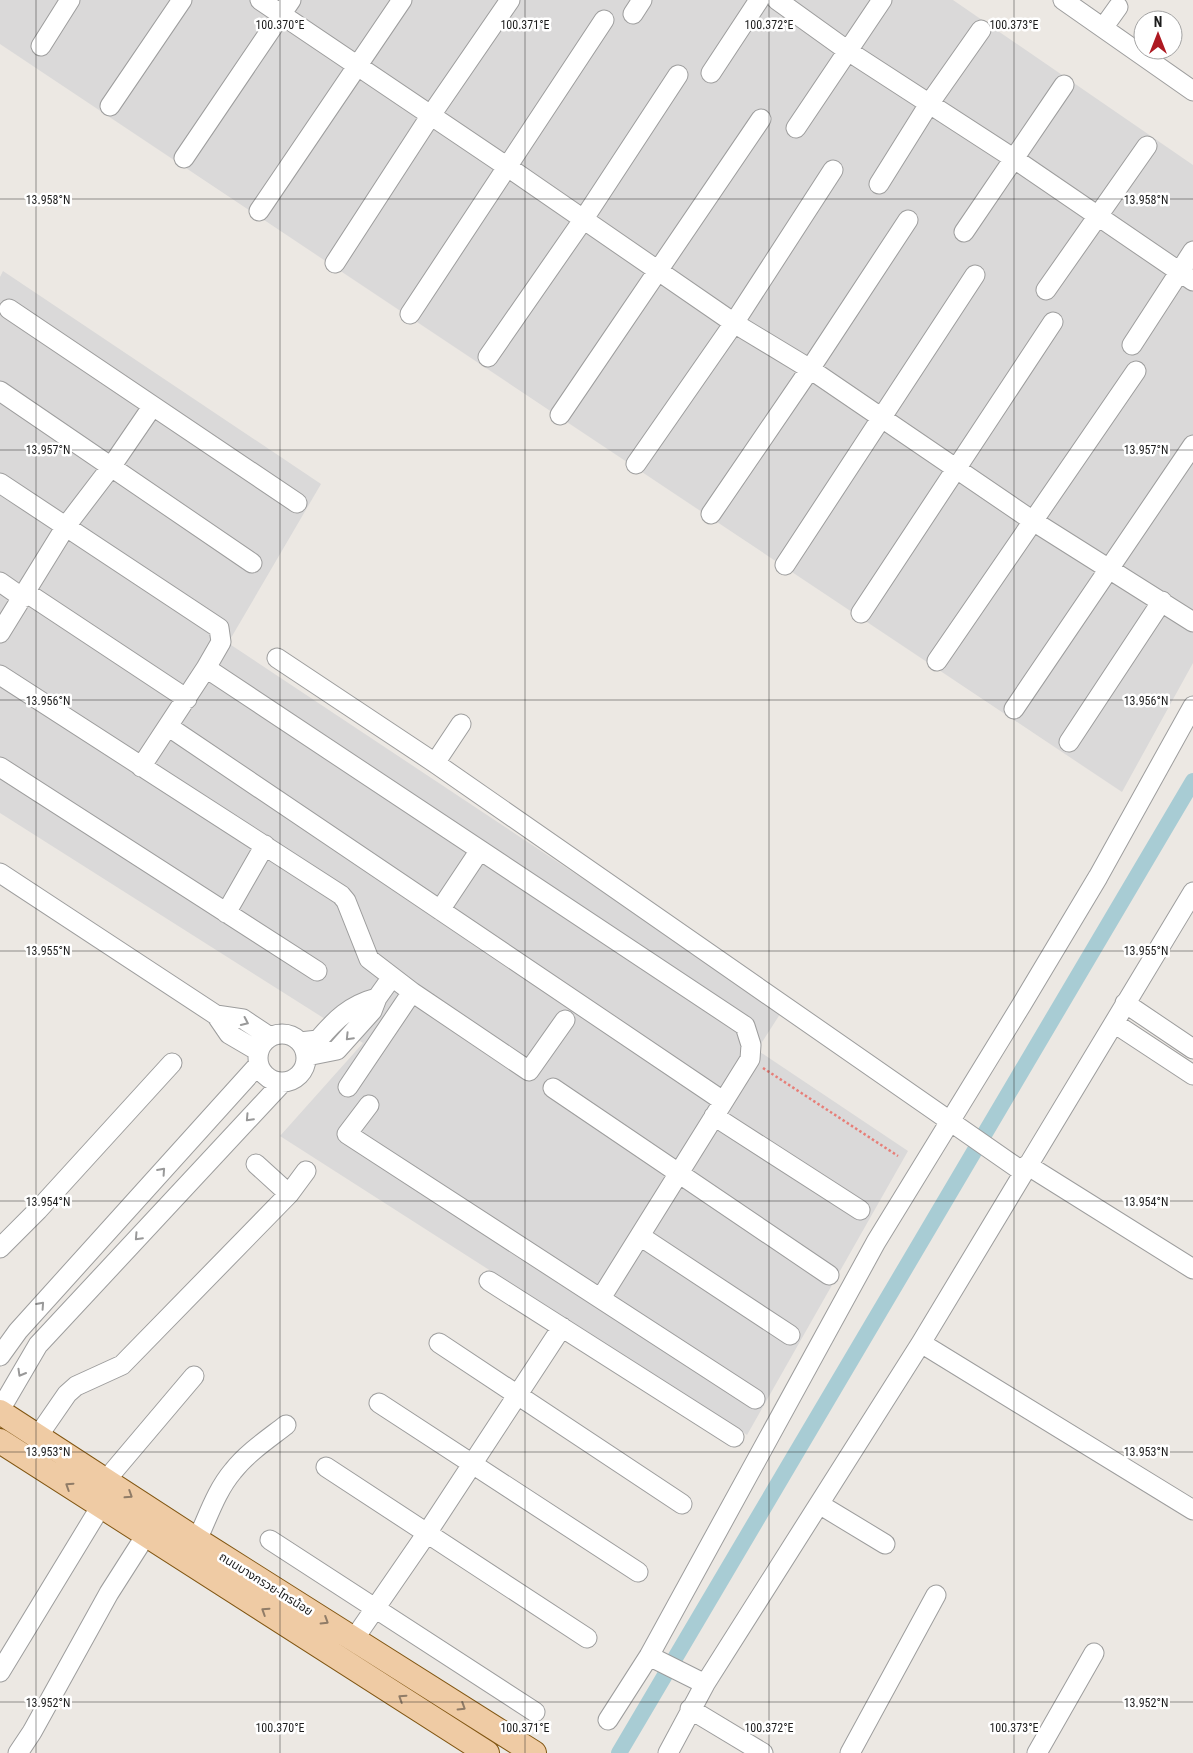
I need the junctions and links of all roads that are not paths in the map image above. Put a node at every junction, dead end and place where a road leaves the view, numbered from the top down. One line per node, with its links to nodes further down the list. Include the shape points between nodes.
1 (70, 0): 15 (street)
2 (182, 0): 23 (street)
3 (260, 0): 10 (street)
4 (402, 0): 17 (street)
5 (510, 0): 24 (street)
6 (759, 0): 18 (street)
7 (777, 0): 16 (street)
8 (882, 0): 16 (street)
9 (1063, 0): 13 (street)
10 (286, 7): 17 (street); 28 (street)
11 (1118, 7): 13 (street)
12 (604, 20): 30 (street)
13 (1103, 28): 21 (street)
14 (981, 30): 22 (street)
15 (40, 46)
16 (848, 51): 22 (street); 26 (street)
17 (358, 68): 24 (street); 33 (street)
18 (711, 73)
19 (678, 75): 35 (street)
20 (1064, 85): 29 (street)
21 (1193, 91)
22 (929, 104): 29 (street); 32 (street)
23 (110, 106)
24 (431, 116): 30 (street); 39 (street)
25 (761, 119): 40 (street)
26 (796, 128)
27 (1147, 146): 34 (street)
28 (184, 158)
29 (1013, 158): 34 (street); 37 (street)
30 (509, 168): 35 (street); 45 (street)
31 (833, 170): 47 (street)
32 (879, 184)
33 (260, 211)
34 (1098, 216): 42 (street); 43 (street)
35 (583, 220): 40 (street); 49 (street)
36 (908, 220): 50 (street)
37 (964, 232)
38 (1193, 251): 42 (street)
39 (335, 263)
40 (658, 270): 47 (street); 54 (street)
41 (975, 275): 55 (street)
42 (1186, 277): 48 (street)
43 (1046, 290)
44 (9, 309): 53 (street)
45 (410, 314)
46 (1053, 322): 59 (street)
47 (734, 323): 50 (street); 57 (street)
48 (1132, 345)
49 (488, 357)
50 (810, 369): 55 (street); 62 (street)
51 (1136, 371): 63 (street)
52 (0, 391): 58 (street)
53 (152, 407): 58 (street); 61 (street)
54 (560, 415)
55 (880, 417): 59 (street); 66 (street)
56 (1193, 446): 67 (street)
57 (636, 464)
58 (112, 467): 64 (street); 65 (street)
59 (956, 467): 63 (street); 71 (street)
60 (0, 483): 64 (street)
61 (297, 503)
62 (710, 514)
63 (1033, 521): 67 (street); 75 (street)
64 (66, 526): 69 (street); 76 (street, via 219,628 221,642)
65 (252, 563)
66 (785, 565)
67 (1110, 568): 70 (street); 80 (street)
68 (0, 582): 69 (street)
69 (25, 596): 73 (street); 78 (street)
70 (1162, 601): 72 (street); 83 (street)
71 (861, 613)
72 (1193, 622)
73 (0, 633)
74 (277, 658): 84 (street)
75 (937, 661)
76 (206, 668): 78 (street); 88 (street)
77 (0, 675): 86 (street)
78 (187, 699): 82 (street)
79 (1193, 706): 112 (street)
80 (1014, 708)
81 (461, 724): 84 (street)
82 (169, 727): 86 (street); 91 (street)
83 (1069, 742)
84 (435, 763): 112 (street)
85 (0, 767): 92 (street)
86 (141, 767): 87 (street)
87 (265, 845): 92 (street); 95 (street, via 346,901 368,958)
88 (480, 850): 91 (street); 111 (street, via 744,1026 751,1045 750,1059)
89 (0, 873): 98 (street)
90 (1193, 892): 93 (street)
91 (440, 910): 111 (street)
92 (226, 913): 94 (street)
93 (1186, 918): 97 (street)
94 (317, 971)
95 (392, 977): 96 (street); 102 (street, via 377,998 360,1002 338,1017 318,1040)
96 (412, 992): 99 (street, via 529,1072); 108 (street)
97 (1125, 1003): 100 (street); 103 (street)
98 (216, 1015): 101 (street, one-way to 101, via 243,1019); 104 (street, via 229,1034)
99 (566, 1020)
100 (1114, 1023): 106 (street); 114 (street)
101 (270, 1037): 102 (street, via 294,1036); 104 (street, via 261,1045)
102 (303, 1049): 107 (street, via 306,1064 298,1077)
103 (1193, 1049)
104 (258, 1058): 107 (street, via 266,1077); 126 (street, one-way to 104)
105 (172, 1063): 120 (street)
106 (1193, 1075)
107 (282, 1083): 130 (street, one-way to 130)
108 (348, 1087)
109 (553, 1088): 116 (street)
110 (368, 1104): 124 (street, via 346,1134)
111 (719, 1108): 116 (street); 118 (street)
112 (955, 1126): 114 (street); 159 (street, via 876,1242)
113 (256, 1164): 117 (street)
114 (1021, 1167): 121 (street); 129 (street)
115 (306, 1171): 117 (street)
116 (678, 1173): 119 (street); 122 (street)
117 (289, 1194): 138 (street, via 122,1364 76,1386 67,1394)
118 (860, 1210)
119 (640, 1236): 124 (street); 127 (street)
120 (0, 1248)
121 (1193, 1268)
122 (829, 1275)
123 (489, 1281): 125 (street)
124 (601, 1298): 134 (street)
125 (562, 1327): 133 (street); 139 (street)
126 (18, 1331): 130 (street); 131 (street)
127 (790, 1335)
128 (439, 1343): 133 (street)
129 (921, 1343): 145 (street); 147 (street)
130 (38, 1345): 136 (street, one-way to 136)
131 (0, 1356)
132 (194, 1376): 143 (street)
133 (517, 1395): 141 (street); 144 (street)
134 (755, 1399)
135 (379, 1403): 141 (street)
136 (0, 1411): 138 (main road, ถนนบางกรวย-ไทรน้อย)
137 (286, 1425): 150 (street, via 232,1471 220,1489)
138 (38, 1436): 143 (main road, ถนนบางกรวย-ไทรน้อย)
139 (734, 1437)
140 (0, 1441): 146 (main road, ถนนบางกรวย-ไทรน้อย, one-way to 140)
141 (472, 1464): 148 (street); 153 (street)
142 (326, 1467): 148 (street)
143 (106, 1480): 150 (main road, ถนนบางกรวย-ไทรน้อย, one-way to 150)
144 (682, 1504)
145 (819, 1504): 152 (street); 161 (street)
146 (101, 1506): 149 (main road, ถนนบางกรวย-ไทรน้อย); 160 (street)
147 (1193, 1510)
148 (427, 1533): 155 (street); 156 (street)
149 (146, 1535): 166 (street, via 109,1593); 167 (main road, ถนนบางกรวย-ไทรน้อย, one-way to 149)
150 (197, 1540): 157 (main road, ถนนบางกรวย-ไทรน้อย, one-way to 157)
151 (270, 1540): 155 (street)
152 (885, 1544)
153 (638, 1572)
154 (936, 1595): 170 (street)
155 (375, 1608): 157 (street); 163 (street)
156 (586, 1638)
157 (354, 1639): 168 (main road, ถนนบางกรวย-ไทรน้อย, one-way to 168)
158 (1094, 1652): 171 (street)
159 (664, 1664): 161 (street); 164 (street)
160 (0, 1672)
161 (705, 1684): 162 (street)
162 (690, 1709): 165 (street); 169 (street)
163 (535, 1712)
164 (608, 1720)
165 (676, 1750)
166 (18, 1753)
167 (487, 1753)
168 (534, 1753)
169 (763, 1753)
170 (850, 1753)
171 (1037, 1753)

